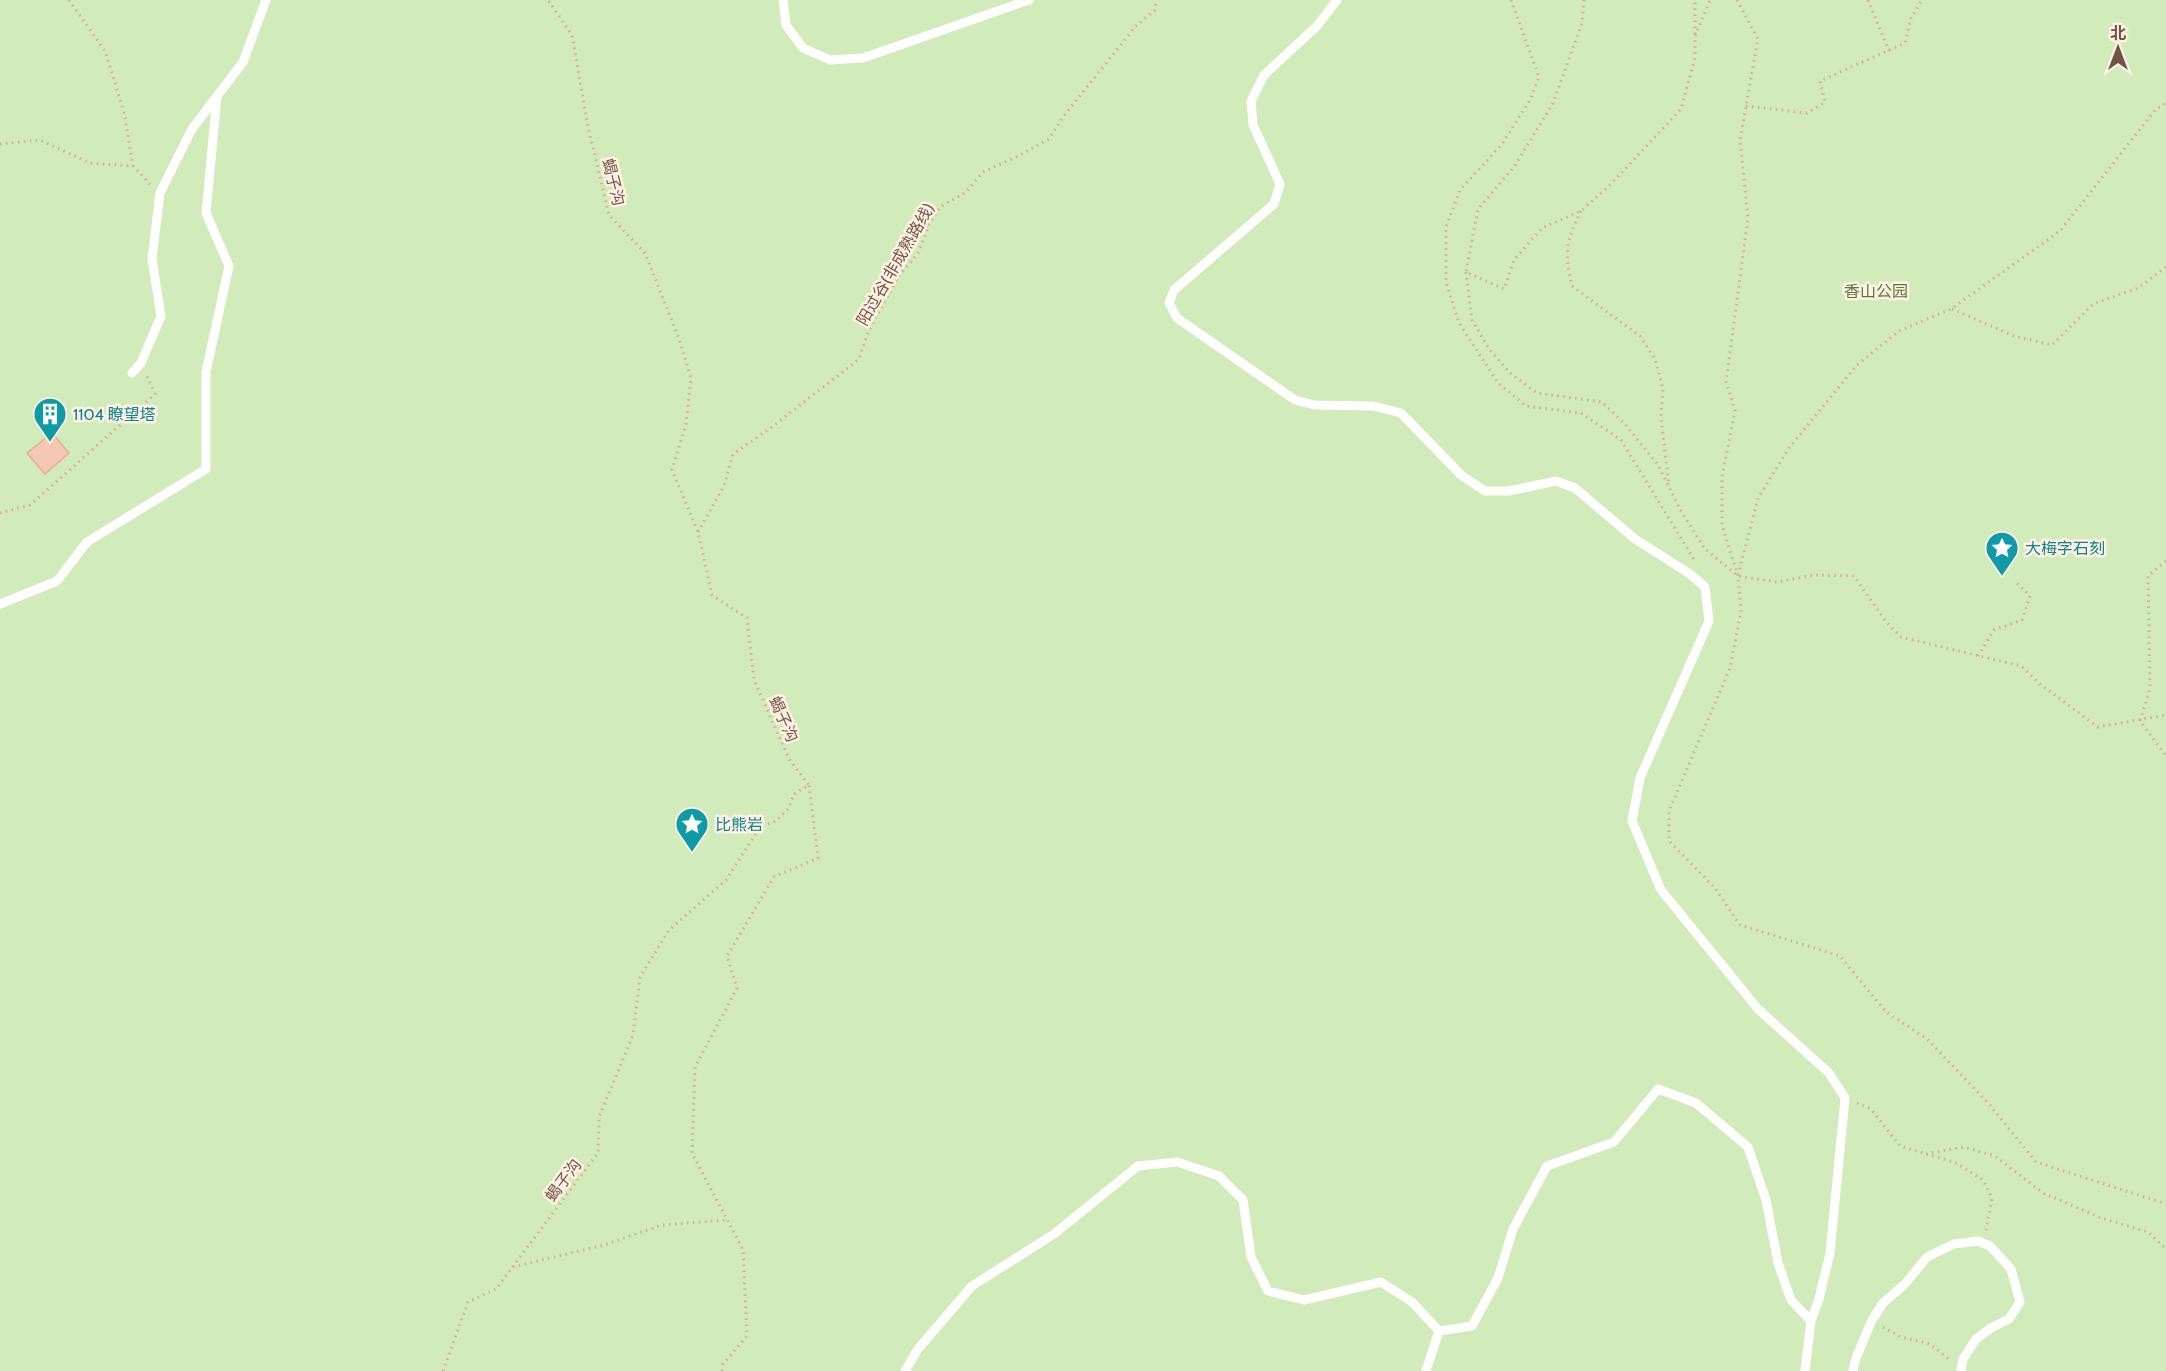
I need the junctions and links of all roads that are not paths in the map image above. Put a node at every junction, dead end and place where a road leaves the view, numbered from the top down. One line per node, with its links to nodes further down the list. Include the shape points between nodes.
1 (266, 0): 5 (lane, via 243,63)
2 (783, 0): 3 (lane, via 786,25 803,48 830,60 863,58)
3 (1029, 0)
4 (1337, 0): 8 (lane, via 1317,26 1264,75 1251,100 1253,125 1280,184 1274,204 1174,290 1169,303 1177,318 1295,400 1315,405 1373,406 1401,413 1461,475 1485,491 1509,491 1556,481 1575,488 1635,538 1705,587 1710,621 1640,778 1632,821 1661,890 1758,1009 1829,1073 1845,1098 1830,1253)
5 (217, 96): 6 (lane, via 192,129 160,193 152,259 161,316 141,363); 7 (lane, via 206,213 228,266 206,372 206,469 87,542 57,581)
6 (132, 373)
7 (0, 604)
8 (1811, 1321): 9 (lane, via 1791,1300 1784,1282 1766,1200 1748,1147 1696,1103 1658,1089 1614,1142 1547,1166 1513,1229 1498,1278 1472,1326); 12 (lane)
9 (1439, 1331): 10 (lane, via 1412,1302 1381,1282 1304,1300 1269,1291 1251,1257 1243,1200 1219,1176 1177,1161 1138,1166 1054,1234 972,1286 918,1349); 11 (lane)
10 (905, 1371)
11 (1426, 1371)
12 (1805, 1371)
13 (1853, 1371): 14 (lane, via 1872,1320 1883,1303 1927,1257 1954,1244 1978,1241 1990,1246 2011,1269 2020,1302 2009,1319 1976,1339 1963,1359)
14 (1961, 1371)

